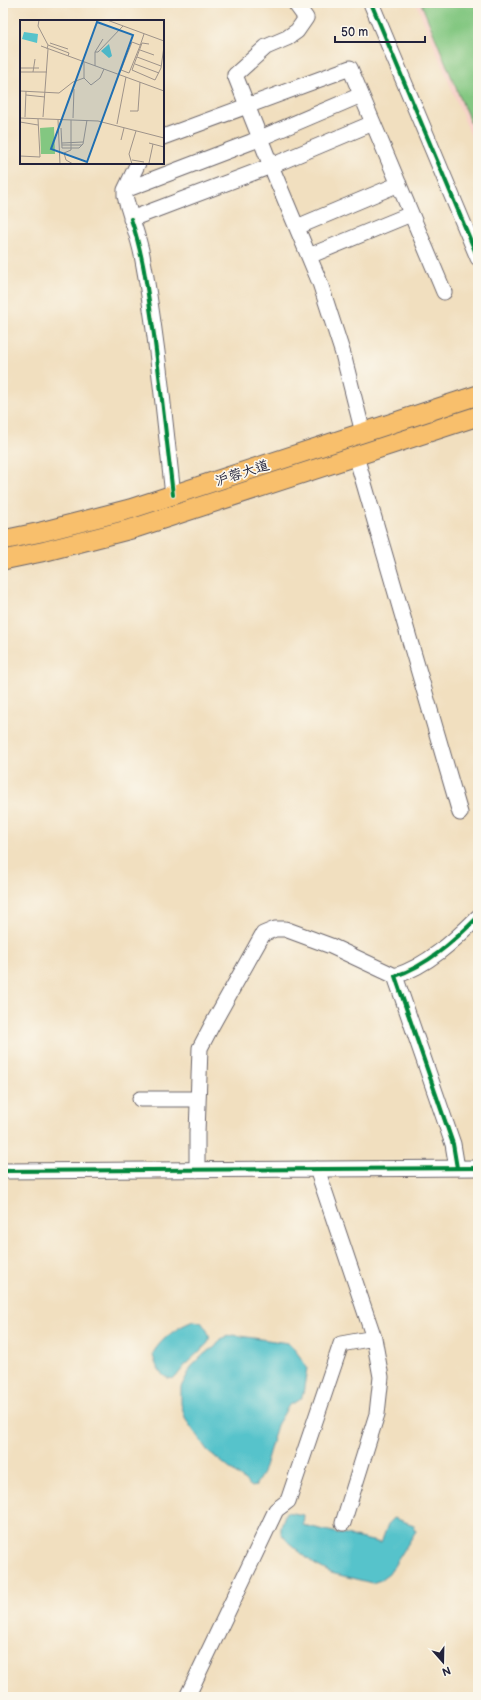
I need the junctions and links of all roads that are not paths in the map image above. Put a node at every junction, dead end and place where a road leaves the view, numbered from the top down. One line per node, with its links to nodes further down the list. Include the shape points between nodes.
1 (295, 3): 4 (street, via 306,18 297,31 266,47 235,75)
2 (371, 3): 16 (street)
3 (361, 96): 4 (street, via 350,68); 5 (street); 7 (street)
4 (247, 106): 6 (street); 7 (street)
5 (373, 123): 9 (street); 10 (street)
6 (164, 137)
7 (260, 138): 9 (street); 11 (street)
8 (138, 164): 11 (street)
9 (271, 166): 13 (street); 14 (street)
10 (399, 184): 12 (street); 14 (street)
11 (125, 190): 13 (street)
12 (411, 214): 15 (street); 17 (street)
13 (131, 219): 22 (street, via 142,253 147,283)
14 (297, 227): 15 (street)
15 (309, 256): 20 (street, via 336,332)
16 (478, 258)
17 (444, 292)
18 (478, 395): 20 (main road, 沪蓉大道)
19 (478, 416): 21 (main road, 沪蓉大道)
20 (363, 433): 22 (main road, 沪蓉大道)
21 (356, 456): 24 (main road, 沪蓉大道, via 135,528); 25 (street)
22 (173, 496): 23 (main road, 沪蓉大道, via 86,521)
23 (3, 540)
24 (3, 560)
25 (460, 813)
26 (478, 918): 27 (street, via 422,963)
27 (395, 976): 29 (street, via 331,946 285,929 275,929 263,934 200,1048); 30 (street, via 453,1144)
28 (140, 1099): 29 (street)
29 (198, 1099): 33 (street)
30 (457, 1168): 31 (street); 32 (street)
31 (478, 1168)
32 (317, 1169): 33 (street); 35 (street)
33 (197, 1170): 34 (street)
34 (3, 1171)
35 (374, 1338): 36 (street, via 381,1377 377,1414); 37 (street, via 341,1344 288,1501 276,1510)
36 (343, 1523)
37 (187, 1697)

